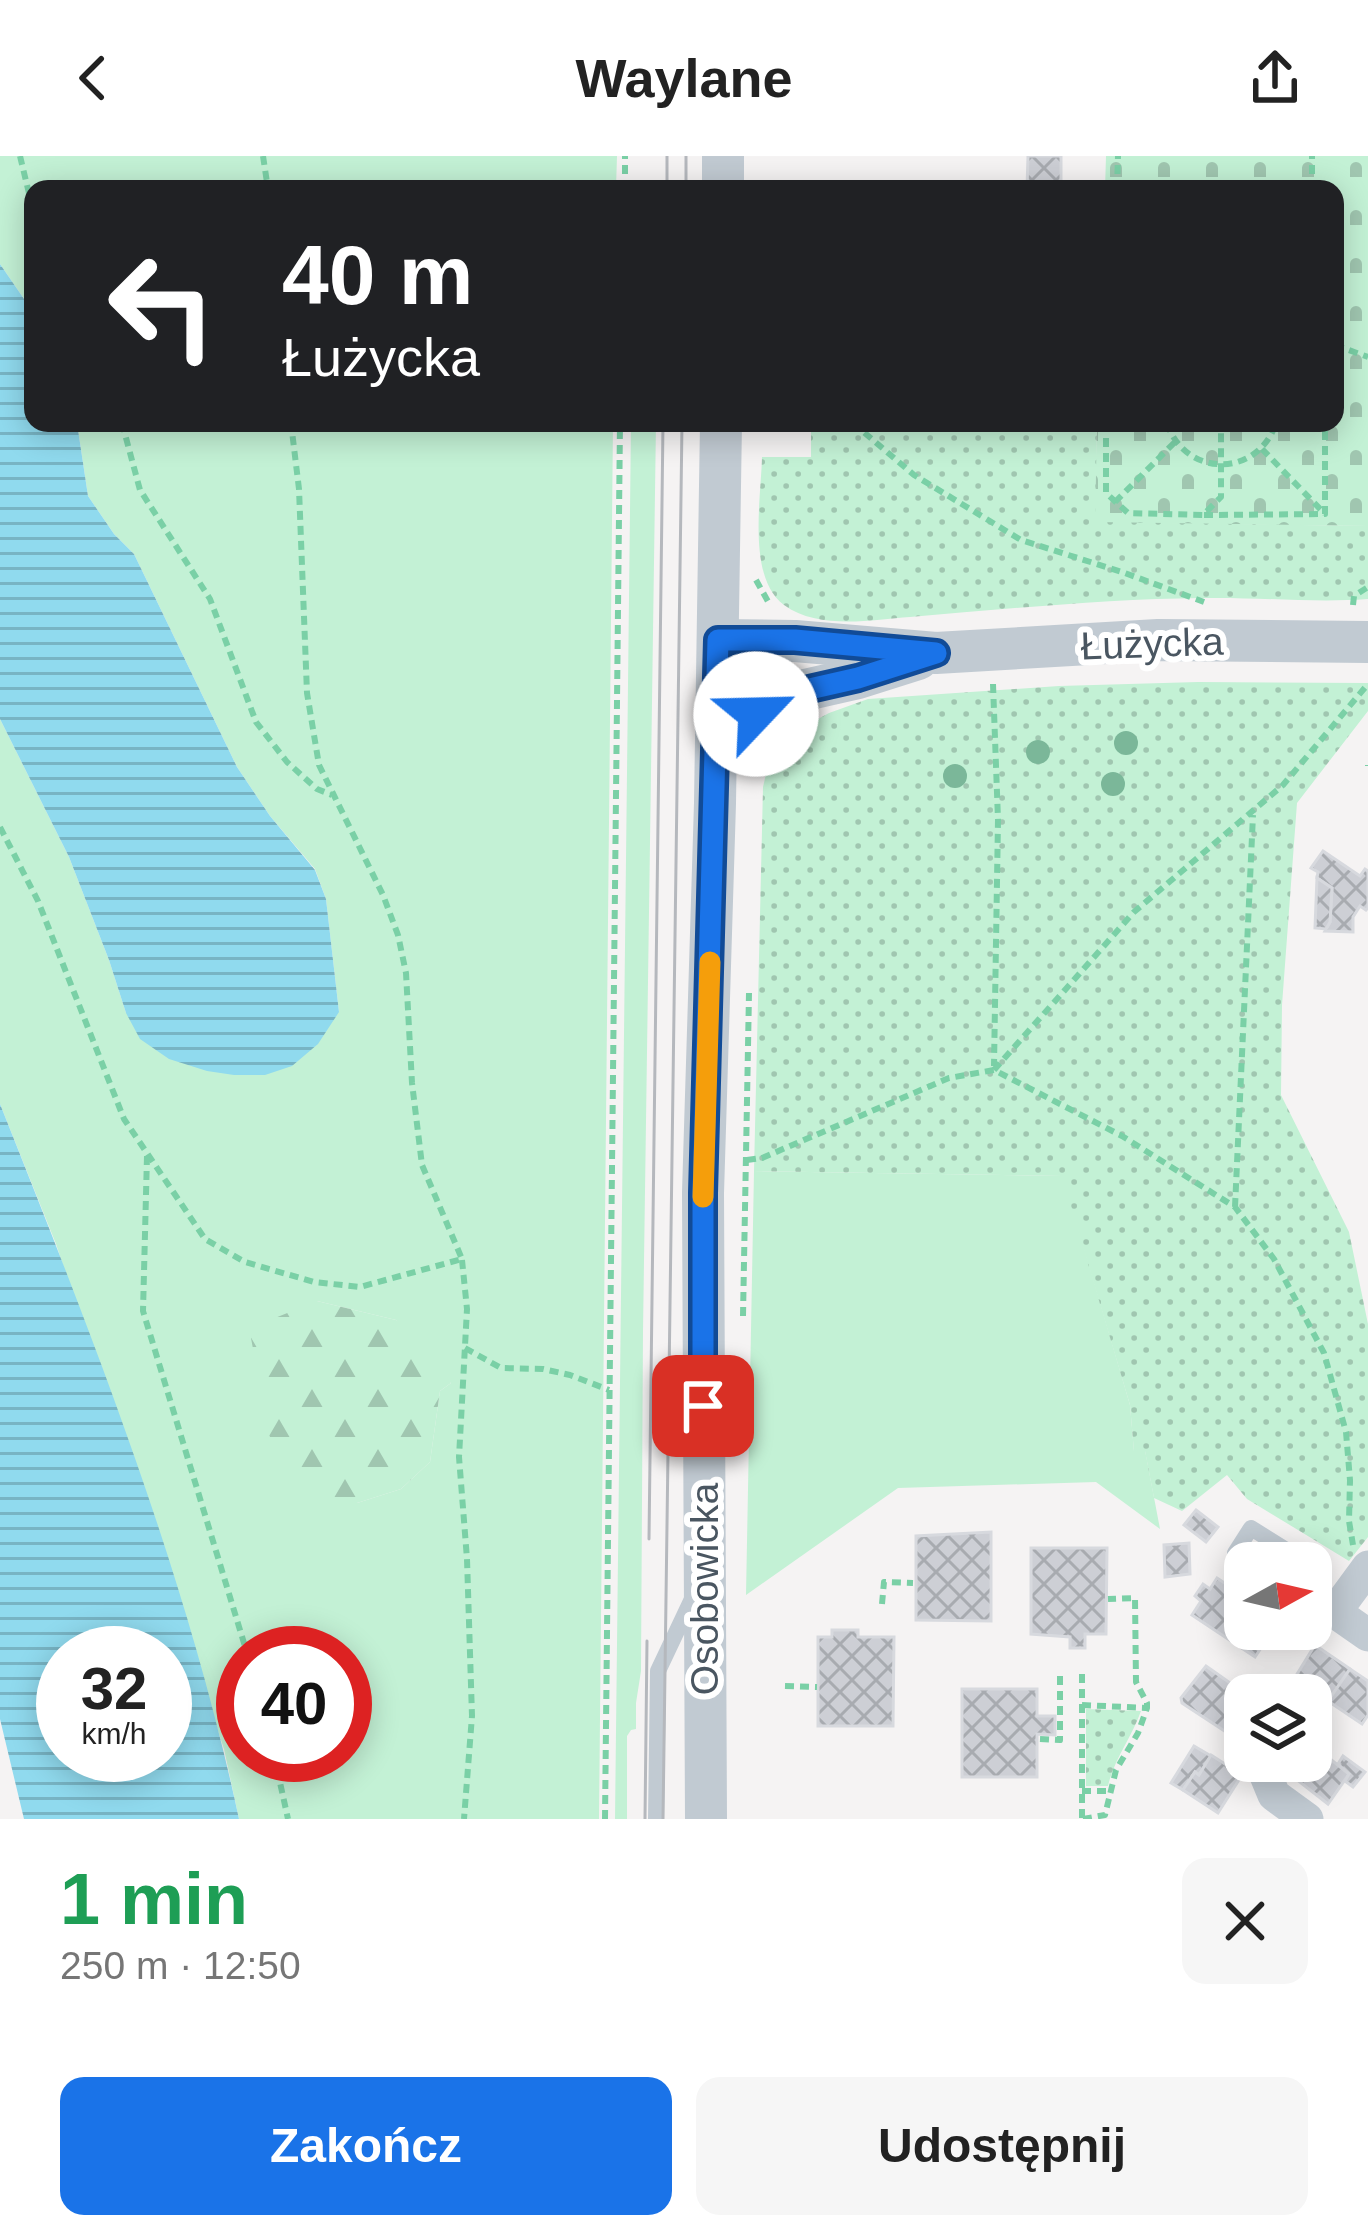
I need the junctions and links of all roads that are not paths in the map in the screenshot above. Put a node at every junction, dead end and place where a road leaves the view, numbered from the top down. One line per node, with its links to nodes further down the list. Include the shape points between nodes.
1 (721, 432): 3 (street, Osobowicka)
2 (1360, 623): 4 (street, Łużycka)
3 (718, 640): 4 (street, Łużycka); 5 (street, via 745,680); 6 (street, Osobowicka)
4 (936, 653): 5 (street, Łużycka)
5 (770, 698): 6 (street)
6 (716, 757): 10 (street, Osobowicka, via 703,1193)
7 (1242, 1542): 8 (lane, via 1252,1528)
8 (1274, 1542)
9 (1362, 1562): 11 (street)
10 (704, 1577): 15 (lane, via 658,1671); 16 (street, Osobowicka)
11 (1332, 1594)
12 (1332, 1610): 13 (street)
13 (1368, 1635)
14 (1269, 1782): 17 (street)
15 (656, 1819)
16 (706, 1819)
17 (1307, 1819)

